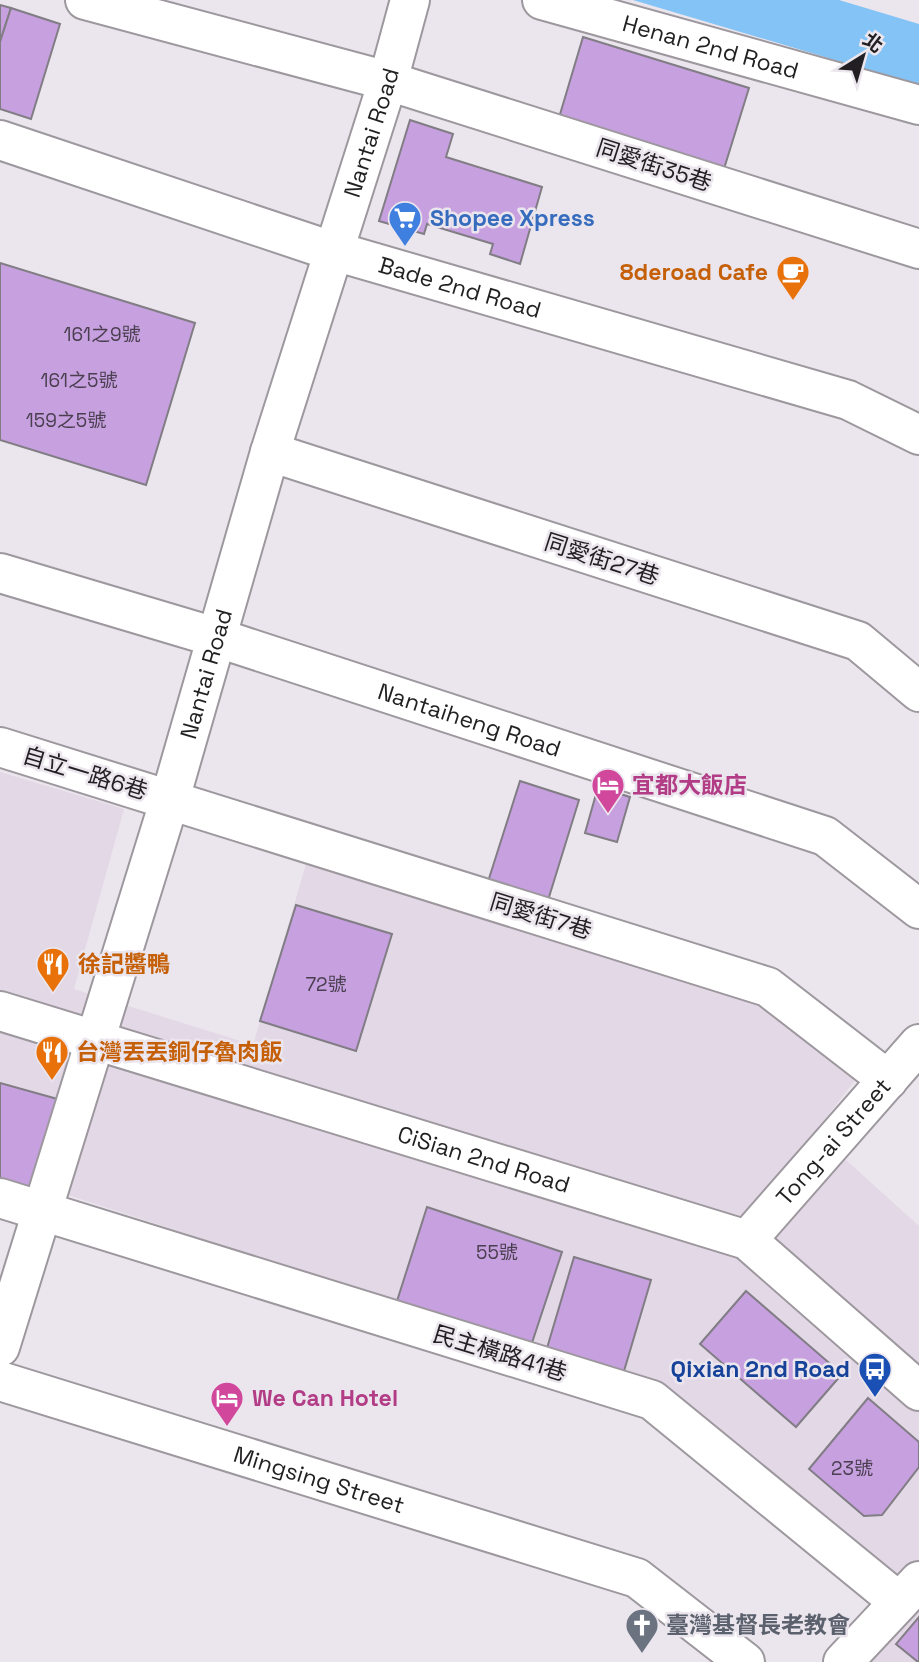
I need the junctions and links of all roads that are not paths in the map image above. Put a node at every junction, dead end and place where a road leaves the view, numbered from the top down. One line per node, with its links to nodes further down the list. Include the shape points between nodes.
1 (85, 0): 4 (street, 同愛街35巷)
2 (410, 0): 4 (street, Nantai Road)
3 (542, 0): 5 (street, Henan 2nd Road)
4 (388, 81): 7 (street, 同愛街35巷); 8 (street, Nantai Road)
5 (919, 105)
6 (0, 141): 8 (street, Bade 2nd Road)
7 (919, 249)
8 (334, 251): 9 (street, Bade 2nd Road, via 848,400); 10 (street, Nantai Road)
9 (919, 435)
10 (270, 452): 12 (street, Nantai Road); 13 (street, 同愛街27巷, via 858,641)
11 (0, 573): 12 (street, Nantaiheng Road)
12 (215, 637): 15 (street, Nantai Road); 16 (street, Nantaiheng Road, via 825,836)
13 (919, 692)
14 (0, 747): 15 (street, 自立一路6巷)
15 (170, 800): 18 (street, Nantai Road); 20 (street, 同愛街7巷, via 768,987)
16 (919, 909)
17 (0, 1011): 18 (street, CiSian 2nd Road)
18 (95, 1041): 22 (street, Nantai Road); 23 (street, CiSian 2nd Road)
19 (919, 1044): 20 (street, Tong-ai Street)
20 (888, 1080): 23 (street, Tong-ai Street)
21 (0, 1198): 22 (street, 民主橫路41巷)
22 (42, 1210): 24 (street, Nantai Road); 27 (street, 民主橫路41巷, via 652,1400)
23 (747, 1240): 26 (street, CiSian 2nd Road)
24 (0, 1347)
25 (0, 1381): 28 (street, via 637,1578)
26 (919, 1391)
27 (909, 1591): 29 (street)
28 (745, 1662)
29 (843, 1662)

